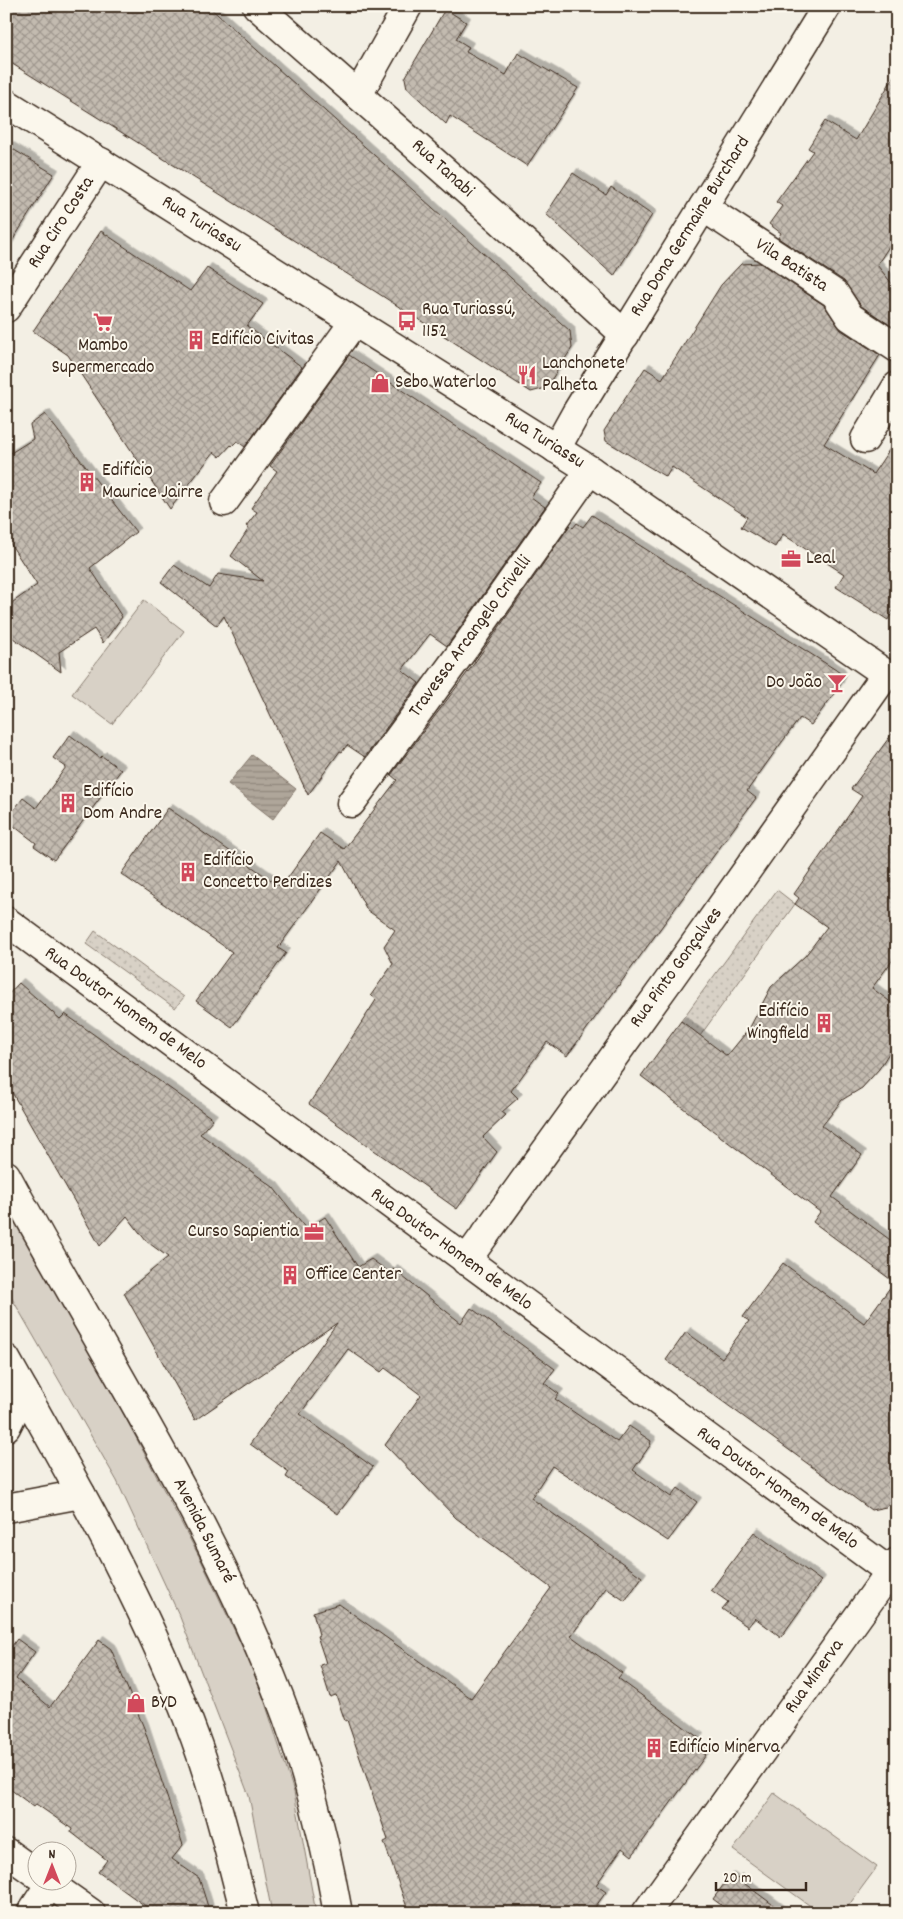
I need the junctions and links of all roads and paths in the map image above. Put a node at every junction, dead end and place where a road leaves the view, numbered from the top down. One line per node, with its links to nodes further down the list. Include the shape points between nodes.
1 (256, 6): 4 (street, Rua Tanabi)
2 (408, 6): 4 (street)
3 (828, 6): 7 (street, Rua Dona Germaine Burchard)
4 (358, 95): 10 (street, Rua Tanabi)
5 (6, 103): 6 (street, Rua Turiassu)
6 (101, 162): 8 (street, Rua Ciro Costa); 9 (street, Rua Turiassu)
7 (703, 208): 10 (street, Rua Dona Germaine Burchard); 11 (street, Vila Batista, via 835,294 850,317)
8 (6, 308)
9 (354, 322): 14 (street, Rua Turiassu); 16 (street)
10 (625, 334): 14 (street, Rua Dona Germaine Burchard)
11 (897, 348)
12 (897, 386): 13 (street)
13 (865, 439)
14 (556, 449): 15 (street, Rua Turiassu)
15 (590, 470): 17 (street, Rua Turiassu); 18 (street, Travessa Arcangelo Crivelli)
16 (224, 502)
17 (893, 677): 21 (street, Rua Pinto Gonçalves)
18 (351, 803)
19 (6, 921): 21 (street, Rua Doutor Homem de Melo)
20 (6, 1175): 35 (street, Avenida Sumaré, via 198,1517 227,1576 293,1735 314,1805)
21 (466, 1261): 27 (street, Rua Doutor Homem de Melo)
22 (6, 1359): 23 (street)
23 (24, 1391): 24 (street); 25 (street)
24 (6, 1427)
25 (81, 1494): 26 (street); 34 (street, via 141,1613 194,1737 217,1804)
26 (6, 1508)
27 (894, 1570): 36 (street, Rua Minerva)
28 (6, 1852): 29 (street)
29 (28, 1868)
30 (40, 1892): 32 (street)
31 (62, 1892): 33 (street)
32 (30, 1913)
33 (91, 1913)
34 (245, 1913)
35 (338, 1913)
36 (646, 1913)

